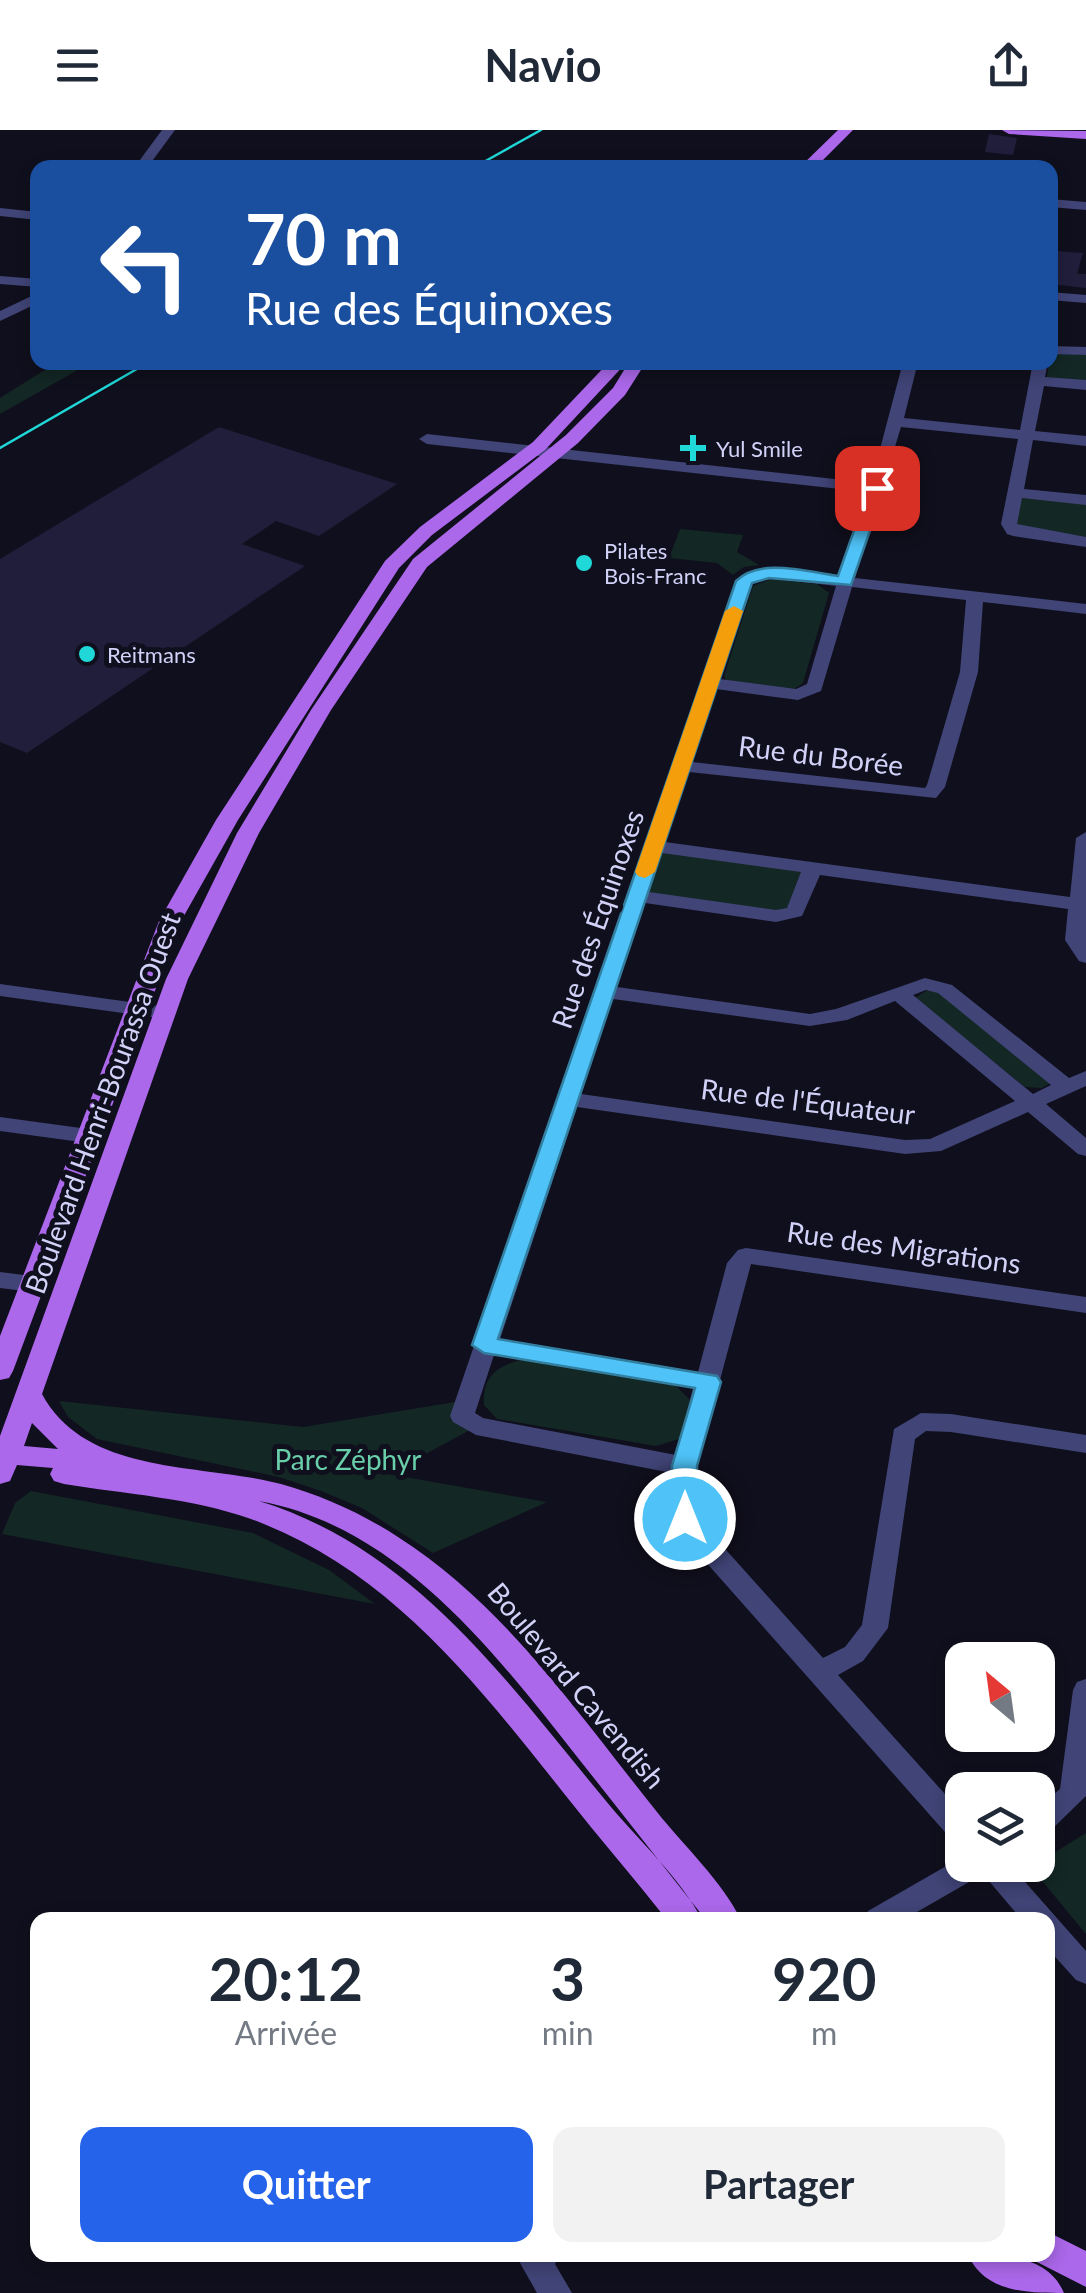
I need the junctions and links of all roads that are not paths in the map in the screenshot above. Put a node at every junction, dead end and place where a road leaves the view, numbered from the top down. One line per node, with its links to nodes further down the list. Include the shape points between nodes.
1 (168, 130): 6 (street)
2 (822, 130): 7 (main road)
3 (1009, 130): 5 (main road)
4 (847, 131): 8 (main road)
5 (1086, 134)
6 (146, 160)
7 (791, 160)
8 (815, 160)
9 (1058, 204): 10 (street)
10 (1086, 206)
11 (0, 212): 12 (street)
12 (30, 215)
13 (0, 280): 14 (street)
14 (30, 283)
15 (30, 288): 19 (street)
16 (1058, 297): 17 (street)
17 (1086, 299)
18 (30, 301): 20 (street)
19 (0, 305)
20 (0, 317)
21 (1058, 350): 22 (street)
22 (1086, 351)
23 (612, 370): 33 (main road, Boulevard Henri-Bourassa Ouest)
24 (632, 370): 34 (main road, Boulevard Henri-Bourassa Ouest)
25 (909, 370): 29 (street)
26 (1039, 370): 27 (street)
27 (1037, 381): 28 (street); 30 (street)
28 (1086, 386)
29 (893, 422): 30 (street); 35 (street)
30 (1025, 436): 32 (street); 36 (street)
31 (427, 440): 33 (street)
32 (1086, 442)
33 (530, 452): 34 (street); 53 (main road, Boulevard Henri-Bourassa Ouest, via 426,531 378,582 198,866)
34 (554, 455): 35 (street); 54 (main road, Boulevard Henri-Bourassa Ouest, via 452,534 399,591 223,877)
35 (877, 488): 39 (street)
36 (1015, 492): 37 (street); 38 (street, via 1012,531)
37 (1086, 500)
38 (1086, 542)
39 (845, 582): 40 (street); 42 (street, Rue des Équinoxes, via 754,574 744,581); 42 (street, via 815,688 798,695)
40 (974, 596): 41 (street); 43 (street, Rue du Borée, via 969,672 929,794)
41 (1086, 609)
42 (710, 683): 43 (street, Rue des Équinoxes)
43 (681, 766): 45 (street, Rue des Équinoxes)
44 (1086, 838): 48 (street)
45 (654, 846): 46 (street); 47 (street, Rue des Équinoxes)
46 (812, 869): 47 (street, via 795,912 776,916); 48 (street)
47 (637, 896): 51 (street, Rue des Équinoxes)
48 (1076, 904): 49 (street, via 1074,940)
49 (1086, 957)
50 (0, 990): 53 (street)
51 (604, 992): 52 (street, via 810,1020); 56 (street, Rue des Équinoxes)
52 (898, 993): 55 (street, via 926,984 945,989); 57 (street)
53 (134, 1008): 54 (street); 59 (main road, Boulevard Henri-Bourassa Ouest)
54 (166, 1013): 67 (main road, Boulevard Henri-Bourassa Ouest)
55 (1076, 1082): 57 (street, Rue de l'Équateur)
56 (569, 1099): 57 (street, Rue de l'Équateur, via 905,1147 933,1146); 64 (street, Rue des Équinoxes)
57 (1030, 1104): 60 (street)
58 (0, 1124): 59 (street)
59 (88, 1136): 62 (main road, Boulevard Henri-Bourassa Ouest)
60 (1086, 1149)
61 (0, 1280): 62 (street)
62 (32, 1284): 65 (main road, Boulevard Henri-Bourassa Ouest)
63 (1086, 1304): 66 (street, Rue des Migrations, via 746,1256 738,1263)
64 (484, 1345): 66 (street); 71 (street, Rue des Équinoxes, via 462,1416 476,1426)
65 (0, 1372)
66 (708, 1382): 71 (street, Rue des Migrations)
67 (29, 1395): 69 (main road, Boulevard Henri-Bourassa Ouest); 70 (main road, via 52,1432)
68 (1086, 1444): 72 (street, via 951,1423 921,1422 903,1435 876,1628 854,1654)
69 (3, 1455): 70 (main road, Boulevard Cavendish); 78 (main road, via 246,1508 308,1532 371,1568 463,1645)
70 (112, 1463): 79 (main road, Boulevard Cavendish, via 295,1498 358,1526 422,1567 520,1662)
71 (685, 1466): 72 (street, Rue des Migrations, via 685,1519)
72 (820, 1672): 75 (street)
73 (1086, 1690): 74 (street, via 1074,1794)
74 (1055, 1810)
75 (945, 1813)
76 (945, 1882): 80 (street)
77 (1007, 1882): 81 (street)
78 (680, 1912)
79 (719, 1912)
80 (892, 1912)
81 (1033, 1912)
82 (1055, 1937): 83 (street)
83 (1086, 1971)
84 (1055, 2253): 87 (main road)
85 (541, 2262): 88 (street)
86 (997, 2262): 89 (main road)
87 (1086, 2270)
88 (556, 2293)
89 (1046, 2293)

